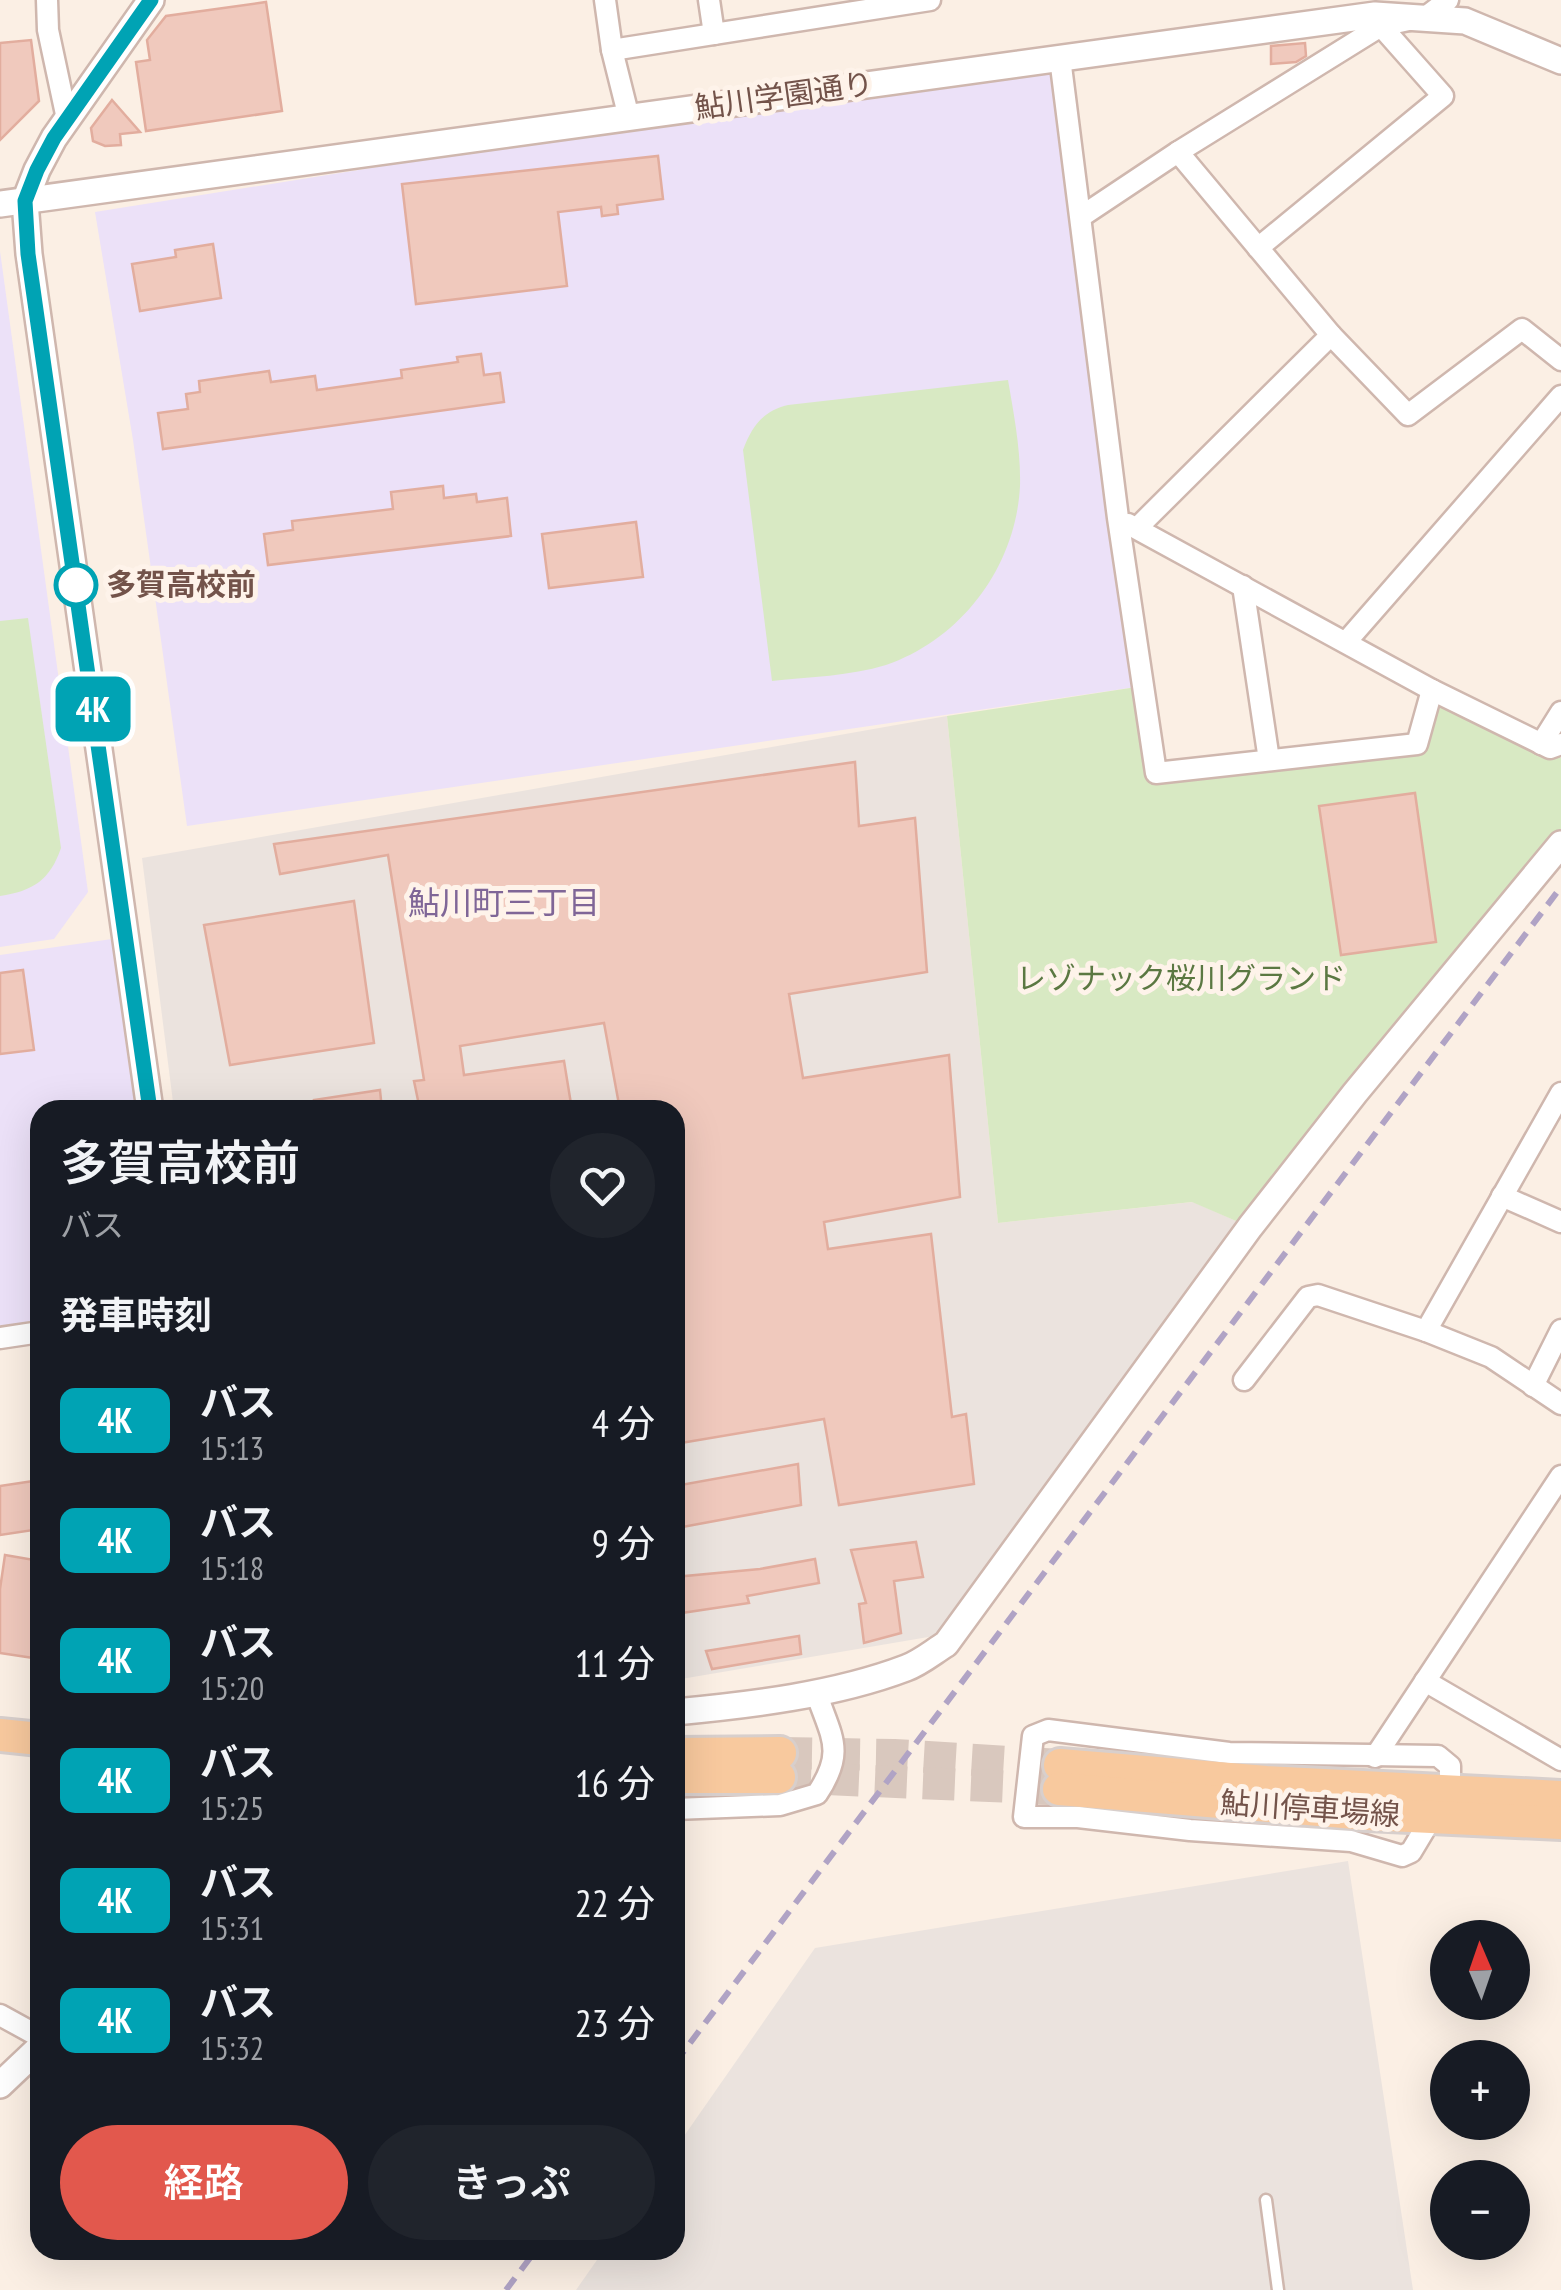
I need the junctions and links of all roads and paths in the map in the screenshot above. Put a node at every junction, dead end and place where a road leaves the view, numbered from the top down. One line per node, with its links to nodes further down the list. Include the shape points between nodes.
1 (47, 0): 15 (street)
2 (151, 0): 15 (street)
3 (605, 0): 11 (street)
4 (709, 0): 10 (street)
5 (930, 0): 7 (street)
6 (1448, 0): 8 (street)
7 (821, 9): 10 (street)
8 (1427, 16): 9 (street); 12 (street, 鮎川学園通り, via 1327,19); 13 (street, 鮎川学園通り, via 1464,21)
9 (1381, 26): 16 (street); 19 (street, via 1443,96)
10 (714, 34): 11 (street)
11 (612, 50): 14 (street)
12 (1060, 58): 14 (street, 鮎川学園通り); 18 (street)
13 (1561, 61)
14 (629, 118): 17 (street, 鮎川学園通り)
15 (67, 119): 17 (street)
16 (1178, 152): 18 (street); 19 (street)
17 (12, 202): 32 (street, via 28,254)
18 (1082, 216): 23 (street)
19 (1258, 248): 20 (street)
20 (1331, 335): 21 (street, via 1408,415 1522,329); 23 (street)
21 (1561, 360)
22 (1561, 396): 25 (street)
23 (1128, 523): 24 (street); 29 (street, via 1156,773)
24 (1242, 586): 25 (street); 29 (street)
25 (1346, 642): 26 (street)
26 (1432, 690): 28 (street); 29 (street, via 1418,744)
27 (1561, 712): 28 (street)
28 (1551, 744)
29 (1269, 760)
30 (1561, 844): 44 (street, via 1262,1212 946,1644 908,1668)
31 (1561, 1092): 33 (street)
32 (149, 1100)
33 (1502, 1196): 34 (street); 36 (street)
34 (1561, 1222)
35 (1561, 1330): 40 (street)
36 (1426, 1331): 39 (street, via 1308,1297); 40 (street, via 1490,1357)
37 (30, 1334): 38 (street)
38 (0, 1338)
39 (1244, 1380)
40 (1533, 1386): 41 (street)
41 (1561, 1404)
42 (1561, 1476): 43 (street)
43 (1425, 1681): 49 (street); 50 (street)
44 (816, 1692): 45 (street); 55 (street, via 834,1768 817,1794 760,1807)
45 (685, 1711)
46 (0, 1734): 47 (main road)
47 (30, 1738)
48 (685, 1755): 51 (main road, via 780,1765)
49 (1374, 1758): 54 (street, via 1438,1756 1450,1766); 54 (street, via 1230,1753 1048,1730 1033,1736 1024,1817 1350,1841 1402,1856)
50 (1561, 1760)
51 (685, 1777)
52 (1060, 1777): 54 (main road, 鮎川停車場線, via 1219,1804)
53 (1561, 1797): 54 (main road, 鮎川停車場線)
54 (1441, 1805): 56 (main road, 鮎川停車場線)
55 (685, 1809)
56 (1561, 1823)
57 (0, 2015): 58 (street)
58 (30, 2032)
59 (30, 2056): 60 (street)
60 (0, 2085)
61 (1266, 2200): 62 (lane)
62 (1278, 2290)

